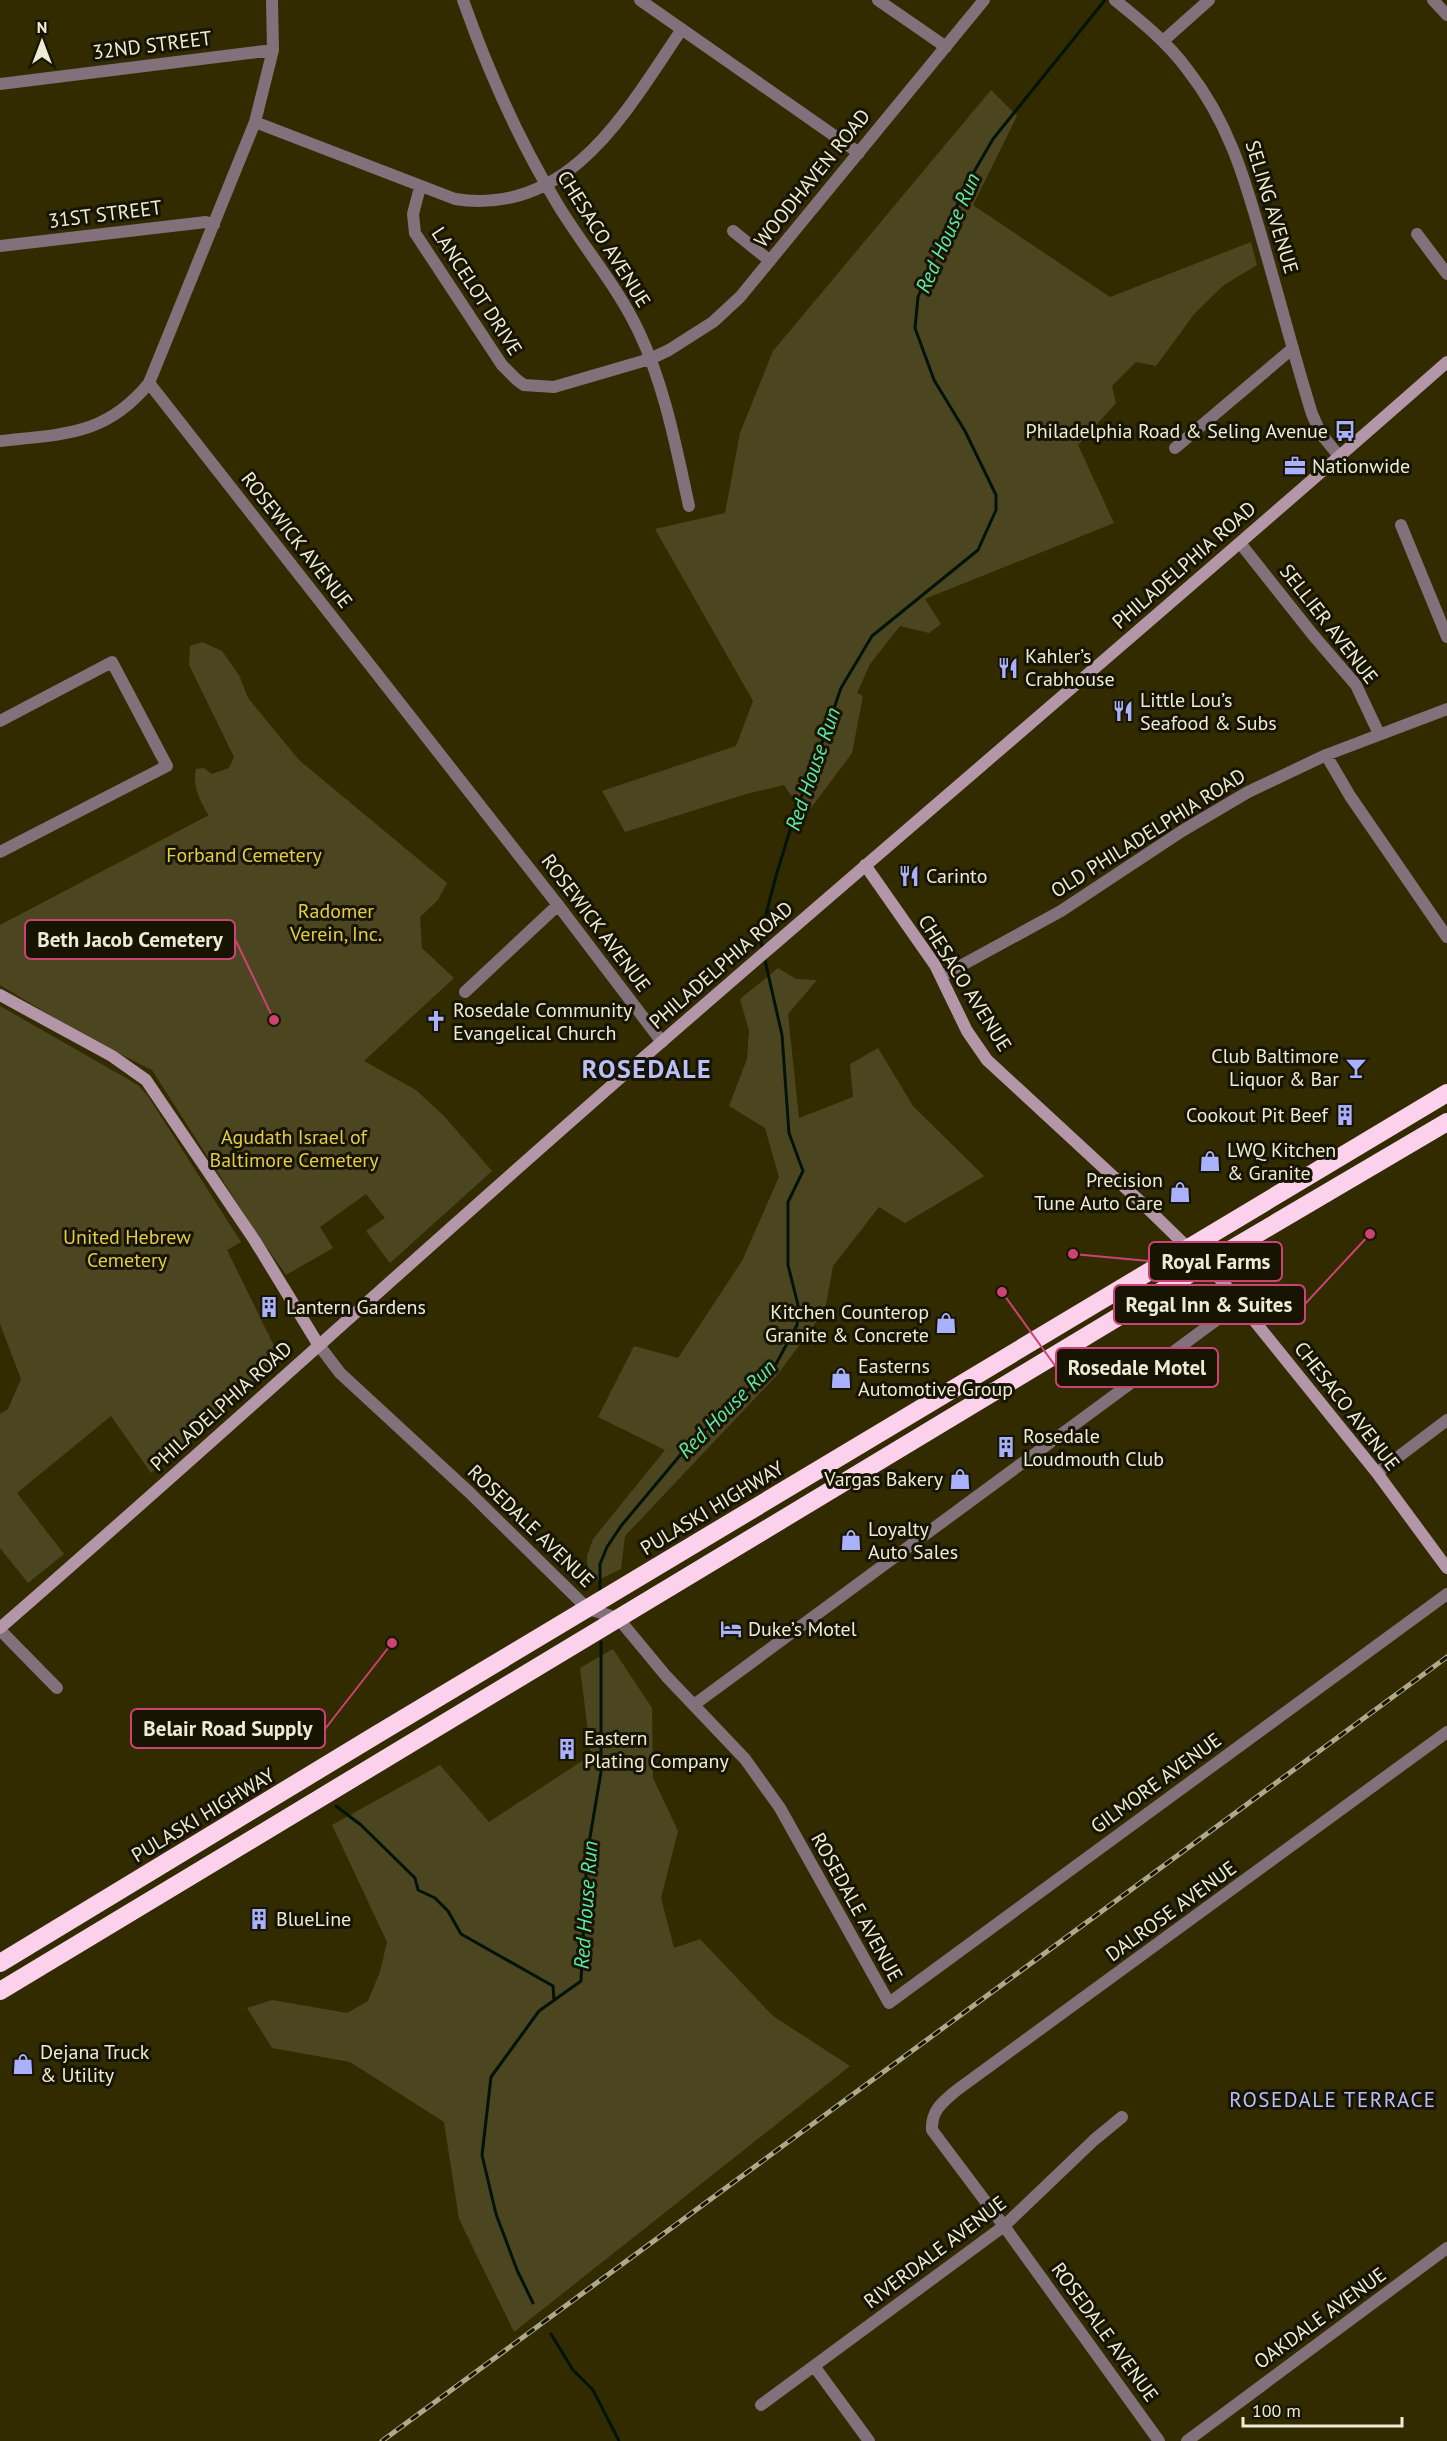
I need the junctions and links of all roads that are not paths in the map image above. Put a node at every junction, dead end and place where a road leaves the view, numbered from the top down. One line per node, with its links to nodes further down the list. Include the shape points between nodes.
1 (272, 0): 13 (street)
2 (463, 0): 17 (street, CHESACO AVENUE, via 499,91)
3 (639, 0): 10 (street)
4 (878, 0): 12 (street)
5 (984, 0): 12 (street, WOODHAVEN ROAD)
6 (1209, 0): 11 (street)
7 (1433, 0): 9 (street)
8 (1115, 1): 11 (street, SELING AVENUE)
9 (1447, 15)
10 (682, 29): 16 (street); 17 (street, via 604,138 573,167)
11 (1163, 41): 25 (street, SELING AVENUE, via 1197,82 1233,145)
12 (946, 47): 16 (street, WOODHAVEN ROAD)
13 (273, 50): 14 (street, 32ND STREET); 15 (street)
14 (0, 84)
15 (255, 122): 18 (street); 19 (street)
16 (859, 153): 23 (street, WOODHAVEN ROAD)
17 (546, 185): 18 (street, via 514,198 483,203 455,199); 26 (street, CHESACO AVENUE, via 628,311)
18 (420, 187): 26 (street, LANCELOT DRIVE, via 413,214 415,233 502,365 517,380 533,387 554,387)
19 (214, 225): 22 (street, 31ST STREET, via 206,222); 28 (street)
20 (733, 231): 23 (street)
21 (1417, 234): 24 (street)
22 (0, 246)
23 (770, 261): 26 (street, WOODHAVEN ROAD, via 713,322)
24 (1447, 274)
25 (1293, 348): 30 (street); 31 (street, SELING AVENUE, via 1316,425)
26 (650, 359): 32 (street, CHESACO AVENUE, via 665,402)
27 (1447, 362): 31 (main road, PHILADELPHIA ROAD)
28 (149, 383): 29 (street, via 122,411 87,429); 42 (street, ROSEWICK AVENUE)
29 (0, 441)
30 (1175, 448)
31 (1339, 456): 34 (main road, PHILADELPHIA ROAD)
32 (689, 506)
33 (1401, 525): 35 (street)
34 (1240, 543): 38 (street, SELLIER AVENUE, via 1356,685); 41 (main road, PHILADELPHIA ROAD)
35 (1447, 637)
36 (1447, 709): 38 (street, OLD PHILADELPHIA ROAD)
37 (0, 721): 40 (street, via 112,662 166,766)
38 (1379, 734): 39 (street, OLD PHILADELPHIA ROAD)
39 (1326, 755): 43 (street); 44 (street, OLD PHILADELPHIA ROAD, via 1221,807 1061,910)
40 (0, 852)
41 (865, 865): 44 (main road, CHESACO AVENUE); 47 (main road, PHILADELPHIA ROAD)
42 (558, 905): 45 (street); 47 (street, ROSEWICK AVENUE)
43 (1447, 937)
44 (942, 976): 50 (main road, CHESACO AVENUE, via 967,1031 987,1060)
45 (465, 992)
46 (0, 995): 53 (main road, via 112,1056 146,1080 255,1241)
47 (662, 1042): 53 (main road, PHILADELPHIA ROAD)
48 (1447, 1093): 50 (highway, PULASKI HIGHWAY)
49 (1447, 1122): 51 (highway)
50 (1188, 1247): 51 (main road, CHESACO AVENUE); 58 (highway, PULASKI HIGHWAY)
51 (1206, 1264): 52 (main road, CHESACO AVENUE); 59 (highway)
52 (1241, 1302): 55 (main road, CHESACO AVENUE); 62 (street)
53 (318, 1344): 58 (street, ROSEDALE AVENUE, via 340,1373); 60 (main road, PHILADELPHIA ROAD)
54 (1447, 1420): 55 (street)
55 (1377, 1473): 56 (main road, CHESACO AVENUE)
56 (1447, 1568)
57 (1447, 1594): 66 (street, GILMORE AVENUE)
58 (588, 1609): 59 (street, ROSEDALE AVENUE); 64 (highway, PULASKI HIGHWAY)
59 (618, 1617): 62 (street, ROSEDALE AVENUE); 65 (highway)
60 (0, 1629): 61 (street)
61 (57, 1688)
62 (694, 1704): 66 (street, ROSEDALE AVENUE, via 745,1760 780,1808)
63 (1447, 1732): 68 (street, DALROSE AVENUE, via 957,2090 936,2110)
64 (0, 1963)
65 (0, 1991)
66 (889, 2003)
67 (1122, 2117): 69 (street, RIVERDALE AVENUE)
68 (933, 2130): 69 (street, ROSEDALE AVENUE)
69 (1004, 2226): 71 (street, RIVERDALE AVENUE); 74 (street, ROSEDALE AVENUE)
70 (1447, 2248): 75 (street, OAKDALE AVENUE)
71 (814, 2366): 72 (street, RIVERDALE AVENUE); 73 (street)
72 (761, 2405)
73 (869, 2441)
74 (1159, 2441)
75 (1186, 2441)

